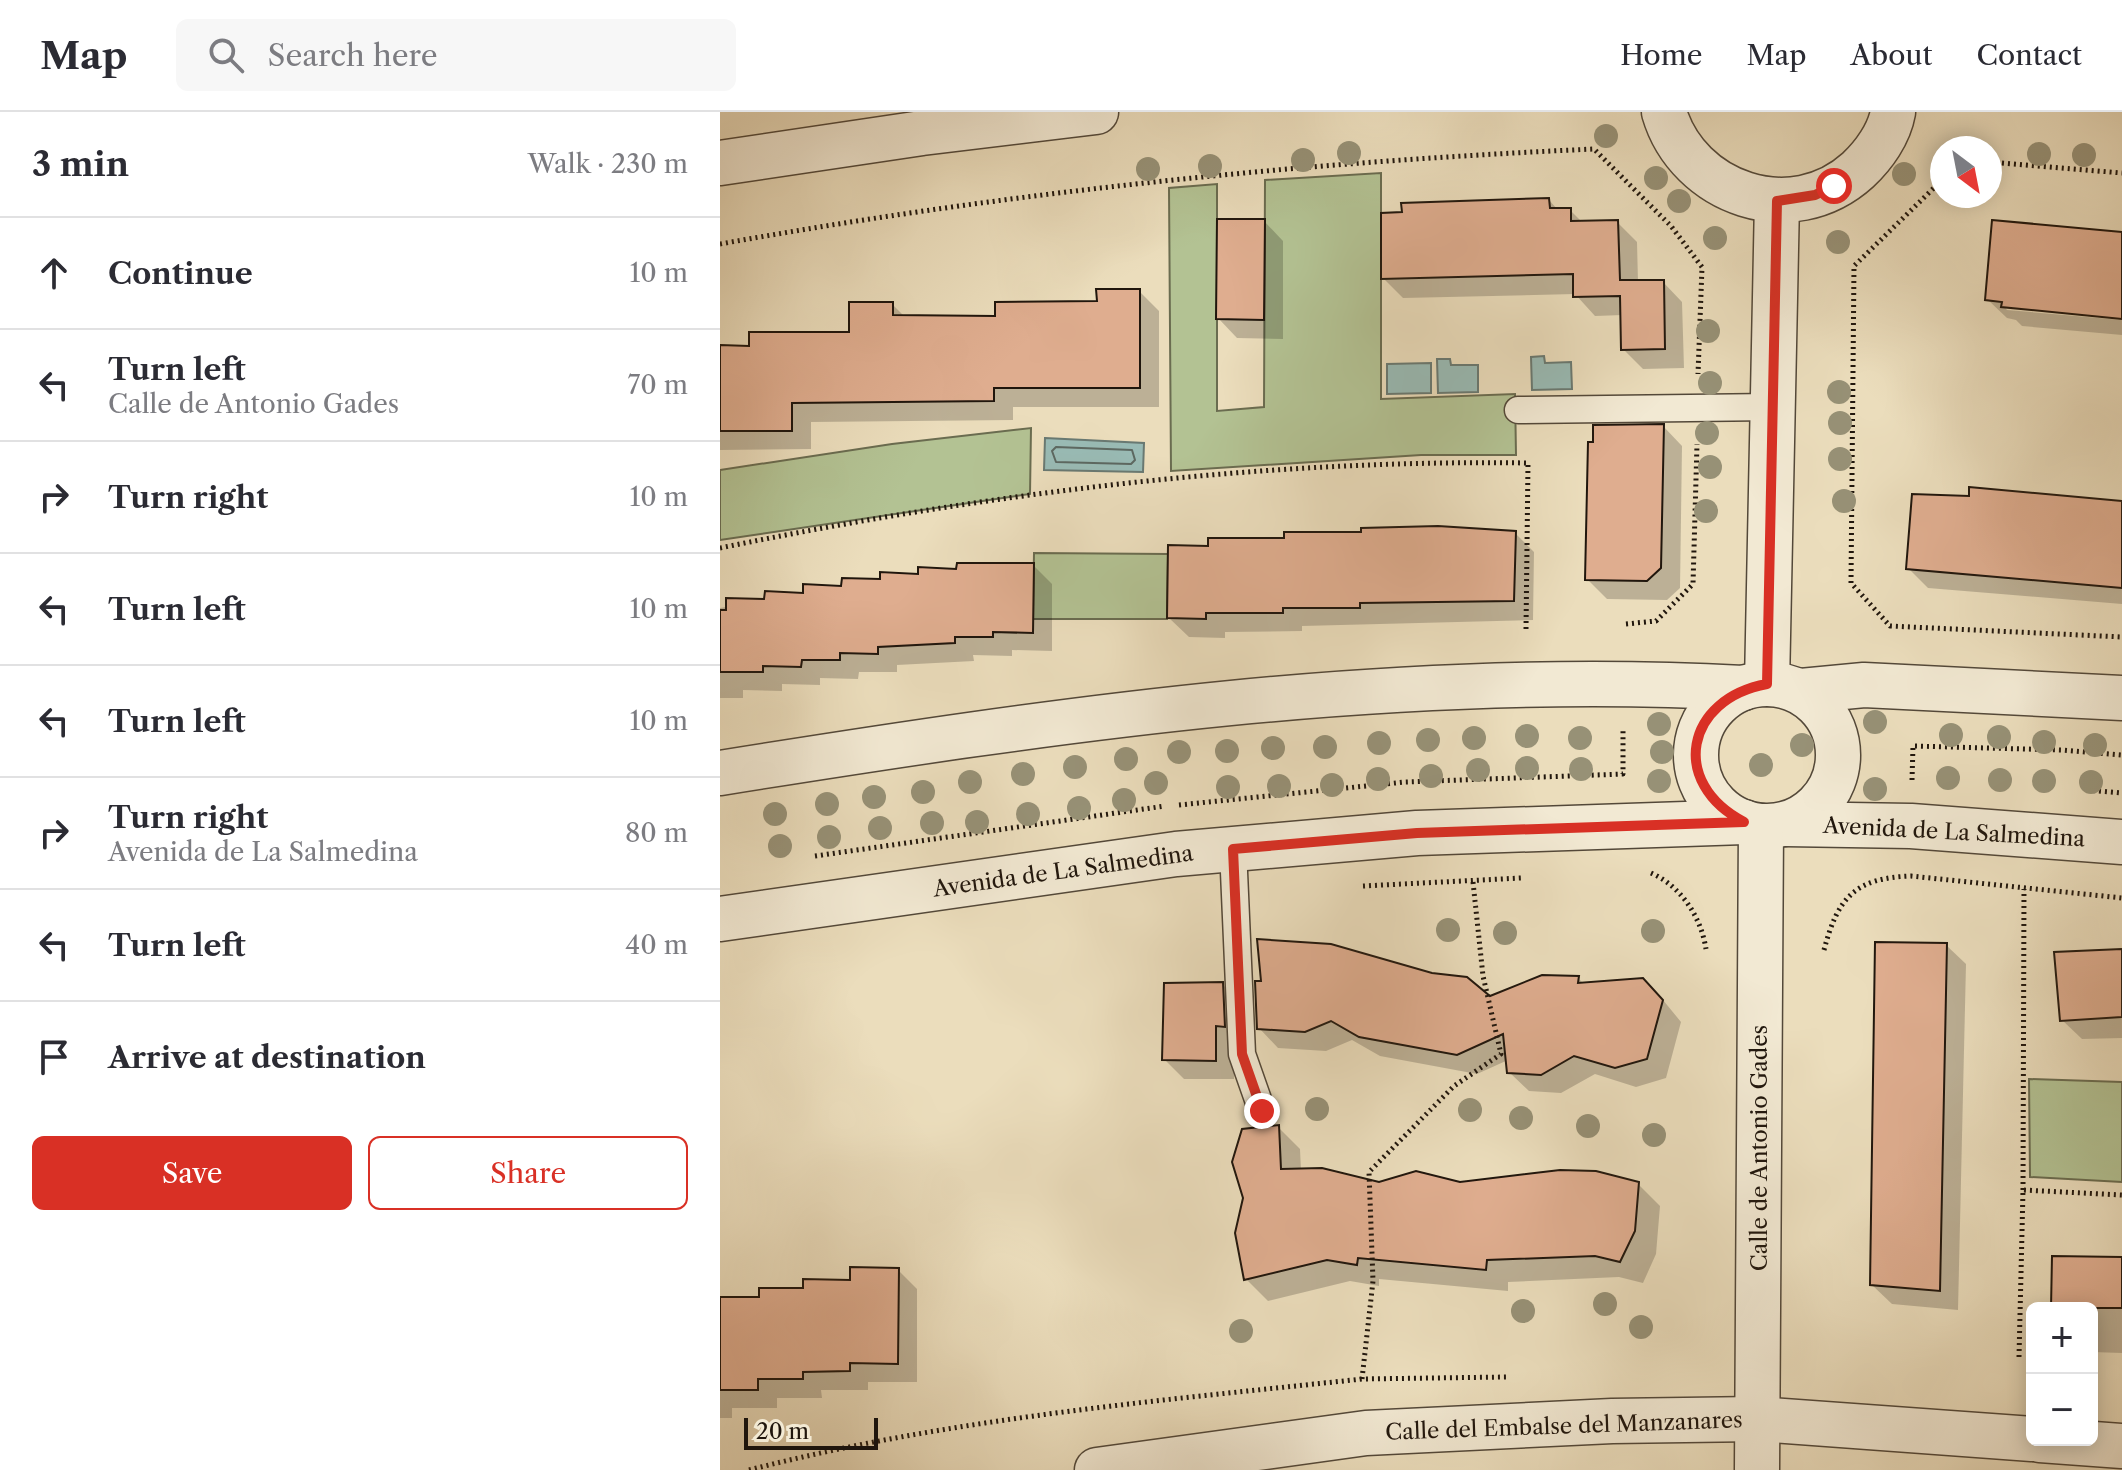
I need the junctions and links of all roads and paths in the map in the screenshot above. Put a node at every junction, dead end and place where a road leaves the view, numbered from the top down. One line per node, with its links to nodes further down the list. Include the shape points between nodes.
1 (1096, 112): 4 (street)
2 (1664, 112): 8 (street, via 1681,151 1700,172 1722,187)
3 (1893, 112): 8 (street, via 1880,143 1853,174 1815,195)
4 (720, 163)
5 (2002, 163): 6 (path)
6 (2122, 173)
7 (1930, 192): 17 (path, via 1854,266 1851,583 1890,626)
8 (1777, 201): 11 (street)
9 (720, 244): 10 (path, via 870,217 1147,182 1594,149 1671,226 1702,267)
10 (1700, 292)
11 (1773, 407): 12 (lane); 18 (street)
12 (1518, 410)
13 (720, 548): 16 (path, via 1035,495 1157,481 1419,461 1528,463)
14 (1696, 557): 15 (path, via 1693,584 1656,621)
15 (1626, 624)
16 (1526, 629)
17 (2122, 637)
18 (1770, 688): 19 (street, via 1864,685); 22 (street, via 1577,683 1404,689 1166,708); 25 (street, via 1723,699 1699,734 1696,755 1709,796 1725,812); 25 (street, via 1821,707 1839,750 1826,797 1809,813)
19 (2122, 698)
20 (1609, 730): 23 (path, via 1624,729)
21 (2122, 755): 24 (path, via 1913,746)
22 (720, 773)
23 (1623, 774)
24 (1912, 784)
25 (1764, 824): 26 (street, Avenida de La Salmedina, via 1911,826); 27 (street, Avenida de La Salmedina, via 1417,833); 43 (street, Calle de Antonio Gades)
26 (2122, 842)
27 (1233, 849): 34 (street, Avenida de La Salmedina); 37 (lane, via 1242,1054)
28 (1639, 872): 35 (path, via 1653,873 1690,906 1703,929)
29 (1534, 877): 30 (path)
30 (1473, 882): 31 (path); 42 (path, via 1483,976 1501,1054 1454,1086 1369,1172 1373,1281)
31 (1362, 887)
32 (2024, 889): 33 (path); 36 (path, via 1879,877 1854,891 1833,916); 38 (path)
33 (2122, 898)
34 (720, 919)
35 (1706, 949)
36 (1824, 950)
37 (1262, 1111)
38 (2023, 1190): 39 (path); 40 (path)
39 (2122, 1195)
40 (2019, 1357)
41 (1518, 1377): 42 (path)
42 (1362, 1379): 47 (path, via 1040,1413 852,1443)
43 (1757, 1419): 44 (street, Calle del Embalse del Manzanares); 48 (street, Calle del Embalse del Manzanares, via 1366,1433); 49 (street, Calle de Antonio Gades)
44 (2026, 1439)
45 (2098, 1444): 46 (street)
46 (2122, 1446)
47 (749, 1470)
48 (1097, 1470)
49 (1757, 1470)

